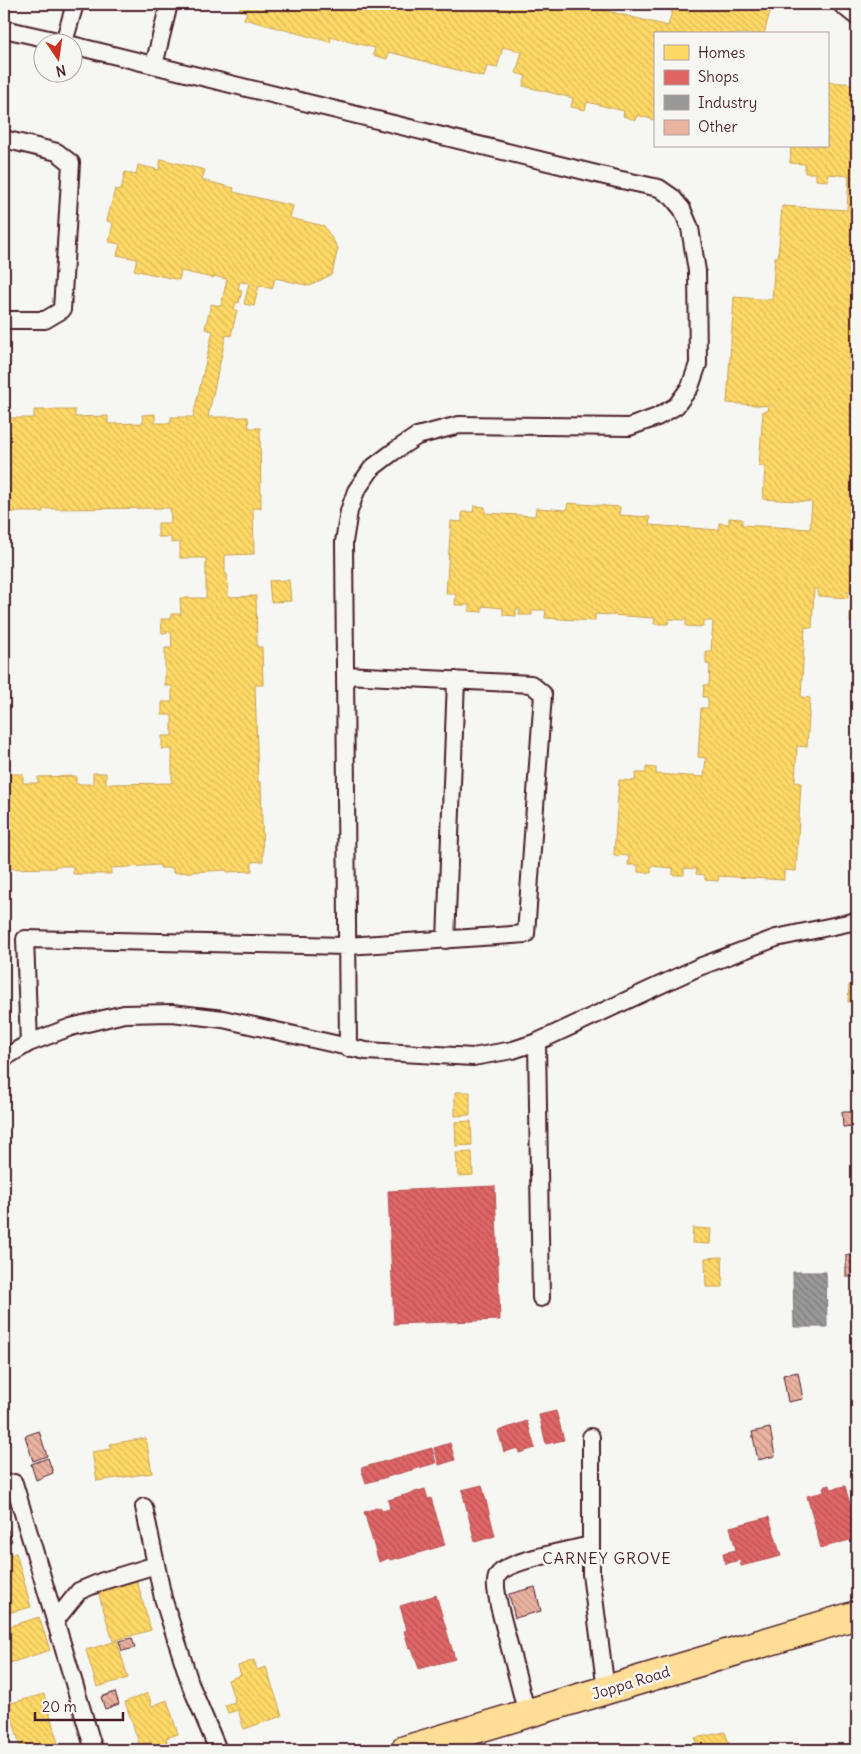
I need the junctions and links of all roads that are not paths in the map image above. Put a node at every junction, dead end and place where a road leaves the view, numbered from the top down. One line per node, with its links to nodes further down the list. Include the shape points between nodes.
1 (75, 4): 6 (lane)
2 (169, 4): 9 (lane)
3 (842, 4): 4 (lane)
4 (857, 17)
5 (4, 29): 7 (lane)
6 (66, 32)
7 (32, 35)
8 (82, 47): 9 (lane)
9 (154, 65): 12 (lane, via 659,188 682,209 690,228 697,271 698,364 690,387 676,406 657,418 629,428 460,425 417,436 372,468 356,490 344,542)
10 (4, 139): 11 (lane, via 57,152 72,162 62,310 45,320)
11 (4, 320)
12 (345, 675): 13 (lane); 16 (lane)
13 (456, 680): 15 (lane); 15 (lane, via 531,684 542,694 526,934)
14 (857, 921): 17 (lane, via 776,938 699,967)
15 (446, 940): 16 (lane)
16 (348, 946): 18 (lane, via 25,939); 19 (lane)
17 (537, 1042): 19 (lane, via 513,1050 473,1056); 21 (lane)
18 (29, 1043): 19 (lane, via 71,1027 124,1014 172,1013 223,1019); 20 (lane)
19 (348, 1048)
20 (4, 1058)
21 (540, 1298)
22 (590, 1437): 25 (lane)
23 (14, 1483): 28 (lane)
24 (144, 1507): 26 (lane)
25 (591, 1546): 29 (lane, via 591,1574); 30 (lane, via 522,1561 504,1568 497,1576 496,1590)
26 (156, 1565): 28 (lane, via 79,1591); 32 (lane, via 191,1686)
27 (857, 1615): 29 (main road, Joppa Road)
28 (55, 1621): 31 (lane)
29 (606, 1690): 30 (main road, Joppa Road)
30 (527, 1714): 33 (main road, Joppa Road)
31 (94, 1750)
32 (218, 1750)
33 (405, 1750)

